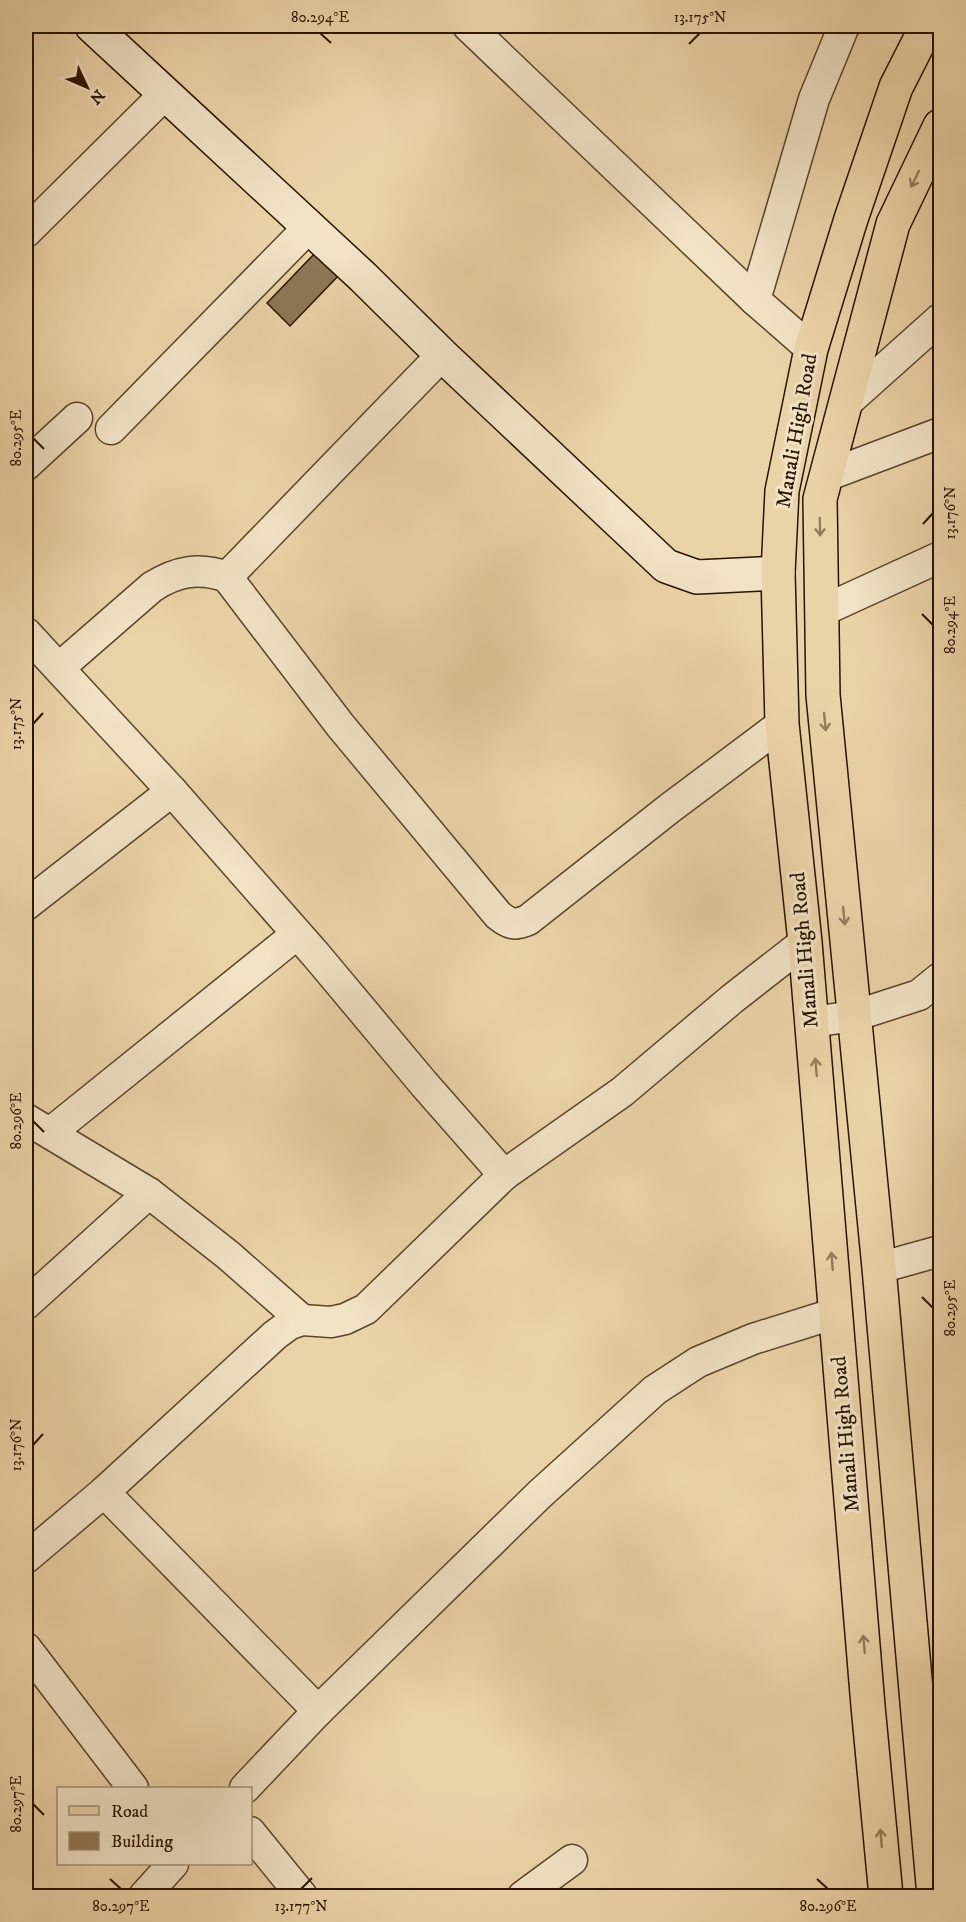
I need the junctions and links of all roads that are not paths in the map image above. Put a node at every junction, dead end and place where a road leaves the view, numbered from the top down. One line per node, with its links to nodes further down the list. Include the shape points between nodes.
1 (92, 26): 5 (street)
2 (468, 26): 9 (street)
3 (844, 26): 9 (street, via 814,99)
4 (927, 26): 11 (main road, Manali High Road, via 896,87)
5 (165, 94): 7 (street); 8 (street)
6 (940, 126): 13 (main road, Manali High Road, one-way to 13, via 893,224)
7 (309, 227): 12 (street); 15 (street)
8 (26, 232)
9 (755, 300): 11 (street)
10 (940, 320): 13 (street)
11 (811, 349): 20 (main road, Manali High Road, via 782,490)
12 (442, 356): 20 (street, via 666,566 697,577); 21 (street)
13 (845, 404): 18 (main road, Manali High Road)
14 (77, 418): 17 (street)
15 (111, 429)
16 (940, 433): 18 (street)
17 (26, 465)
18 (826, 476): 22 (main road, Manali High Road, one-way to 22, via 820,499)
19 (940, 557): 22 (street)
20 (778, 573): 25 (main road, Manali High Road)
21 (227, 577): 24 (street, via 213,572 187,572 167,578); 25 (street, via 340,725 508,923 528,920)
22 (822, 611): 31 (main road, Manali High Road, one-way to 31, via 823,695)
23 (26, 633): 24 (street)
24 (59, 668): 26 (street)
25 (782, 723): 29 (main road, Manali High Road)
26 (172, 791): 27 (street); 28 (street)
27 (26, 905)
28 (297, 934): 33 (street); 34 (street)
29 (806, 942): 32 (main road, Manali High Road); 34 (street, via 622,1092)
30 (940, 978): 31 (street, via 919,995)
31 (854, 1016): 32 (street); 37 (main road, Manali High Road)
32 (812, 1022): 39 (main road, Manali High Road, one-way to 32)
33 (38, 1126): 35 (street)
34 (504, 1175): 40 (street, via 366,1309 331,1322)
35 (149, 1193): 38 (street); 40 (street)
36 (940, 1251): 37 (street)
37 (879, 1268): 54 (main road, Manali High Road)
38 (26, 1304)
39 (836, 1313): 44 (street, via 753,1339 698,1362 655,1390 540,1494); 53 (main road, Manali High Road, one-way to 39)
40 (302, 1320): 41 (street, via 275,1335)
41 (104, 1492): 42 (street); 44 (street)
42 (26, 1558)
43 (26, 1648): 45 (street)
44 (318, 1712): 46 (street)
45 (132, 1787)
46 (246, 1787)
47 (252, 1834): 51 (street)
48 (573, 1860): 52 (street)
49 (171, 1865): 50 (street)
50 (144, 1896)
51 (302, 1896)
52 (523, 1896)
53 (886, 1896)
54 (934, 1896)

